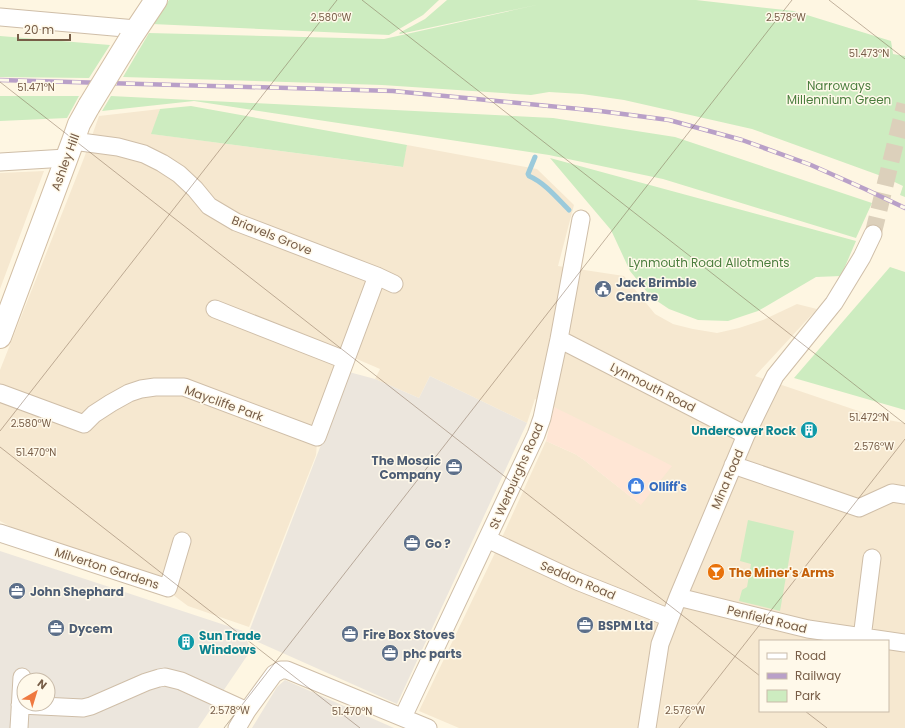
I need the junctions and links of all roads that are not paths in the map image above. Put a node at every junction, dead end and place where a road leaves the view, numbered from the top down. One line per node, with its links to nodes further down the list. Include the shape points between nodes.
1 (156, 0): 3 (main road, Ashley Hill)
2 (0, 17): 3 (street)
3 (133, 34): 4 (main road, Ashley Hill, bridge, via 79,124)
4 (69, 150): 5 (street, Briavels Grove); 8 (street, Briavels Grove, via 118,148 144,154 179,174 209,206 236,222); 11 (main road, Ashley Hill)
5 (0, 162)
6 (581, 219): 12 (street, St Werburghs Road)
7 (873, 234): 15 (street, Mina Road, via 834,303 775,376)
8 (377, 276): 9 (street, Briavels Grove); 13 (street)
9 (394, 284)
10 (216, 309): 13 (street)
11 (0, 337)
12 (559, 339): 15 (street, Lynmouth Road); 19 (street, St Werburghs Road, via 540,424)
13 (345, 360): 14 (street, Maycliffe Park, via 317,437 184,387 155,387 129,393 105,406 84,424)
14 (0, 393)
15 (746, 436): 16 (street, Mina Road)
16 (733, 465): 17 (street, via 856,507 862,507 892,493); 22 (street, Mina Road)
17 (905, 495)
18 (0, 533): 20 (street, Milverton Gardens, via 168,588)
19 (487, 539): 23 (street, Seddon Road, via 576,581); 31 (street, St Werburghs Road)
20 (182, 541)
21 (872, 558): 24 (street)
22 (678, 596): 23 (street, Mina Road); 24 (street, Penfield Road, via 808,629)
23 (670, 618): 35 (street, Mina Road, via 660,644)
24 (862, 638): 25 (street, Penfield Road)
25 (879, 640)
26 (889, 641): 27 (street, Penfield Road)
27 (905, 643)
28 (56, 707): 29 (street, via 91,706 153,679 165,677 181,681)
29 (247, 711): 31 (street, via 274,674 287,670); 33 (street)
30 (20, 712): 32 (street)
31 (403, 717): 34 (street)
32 (19, 728)
33 (237, 728)
34 (428, 728)
35 (647, 728)

